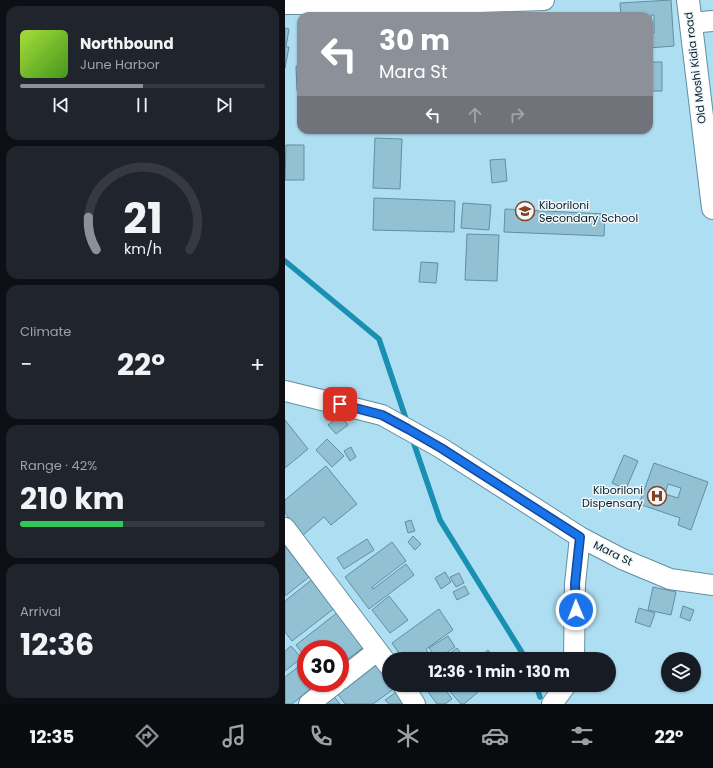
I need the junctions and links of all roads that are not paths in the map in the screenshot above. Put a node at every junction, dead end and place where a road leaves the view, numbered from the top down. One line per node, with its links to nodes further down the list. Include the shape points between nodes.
1 (544, 0): 3 (street)
2 (687, 0): 5 (street, Old Moshi Kidia road)
3 (285, 4)
4 (713, 21): 5 (street)
5 (690, 23): 6 (street, Old Moshi Kidia road)
6 (713, 208)
7 (285, 391): 9 (street, Mara St, via 382,415)
8 (287, 534): 12 (street)
9 (580, 537): 10 (street, Mara St, via 670,579); 11 (street, via 575,584)
10 (713, 585)
11 (574, 652)
12 (382, 658)
13 (382, 659): 14 (street)
14 (349, 676)
15 (324, 692): 18 (street)
16 (407, 692): 19 (street)
17 (560, 692): 20 (street)
18 (309, 704)
19 (415, 704)
20 (552, 704)

